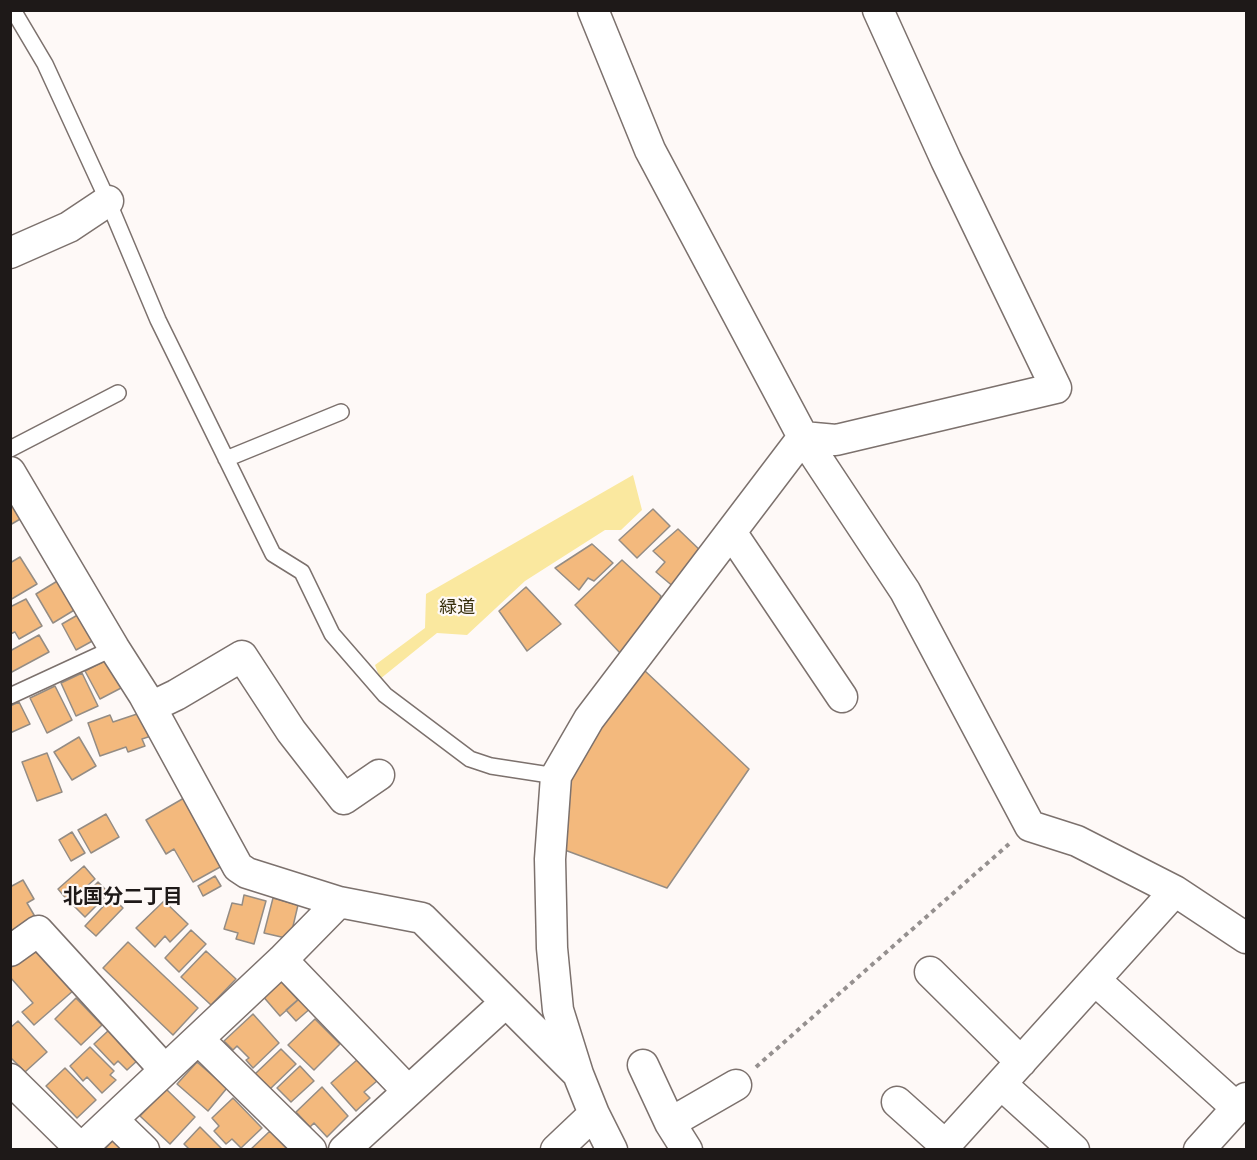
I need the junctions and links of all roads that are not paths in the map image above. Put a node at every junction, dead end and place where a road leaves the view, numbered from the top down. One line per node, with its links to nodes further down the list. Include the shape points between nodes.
1 (13, 10): 4 (lane, via 45,64)
2 (594, 10): 8 (street, via 650,150)
3 (878, 10): 8 (street, via 1056,388 836,440)
4 (108, 201): 5 (street, via 69,227); 10 (lane, via 159,320)
5 (10, 253)
6 (118, 393): 9 (lane)
7 (341, 412): 10 (lane)
8 (803, 437): 12 (street); 19 (street, via 905,591 1030,826 1077,841)
9 (10, 449)
10 (226, 459): 18 (lane, via 273,554 302,572 332,634 386,695 470,759)
11 (10, 472): 13 (street)
12 (731, 532): 15 (street); 18 (street, via 590,719)
13 (114, 648): 14 (lane); 16 (street)
14 (10, 696)
15 (842, 697)
16 (150, 707): 17 (street, via 242,656 291,730 344,799); 20 (street, via 238,867)
17 (379, 775)
18 (556, 776): 31 (street, via 550,859 552,948 558,1010)
19 (1175, 891): 21 (street); 25 (street)
20 (339, 902): 23 (street); 26 (street, via 422,918)
21 (1246, 938)
22 (10, 951): 30 (street, via 38,931)
23 (282, 960): 27 (street); 35 (street)
24 (930, 972): 28 (street)
25 (1095, 980): 28 (street); 37 (street)
26 (505, 1003): 31 (street); 35 (street)
27 (198, 1039): 30 (street); 45 (street)
28 (1021, 1062): 33 (street)
29 (643, 1065): 40 (street)
30 (165, 1070): 39 (street)
31 (578, 1074): 38 (street)
32 (10, 1079): 43 (street)
33 (1001, 1084): 42 (street); 48 (street)
34 (736, 1085): 40 (street)
35 (408, 1091): 41 (street)
36 (897, 1102): 42 (street)
37 (1242, 1103): 49 (street)
38 (594, 1114): 46 (street); 47 (street)
39 (113, 1120): 43 (street); 44 (street)
40 (676, 1140)
41 (360, 1144)
42 (943, 1147)
43 (81, 1149)
44 (144, 1149)
45 (311, 1149)
46 (556, 1149)
47 (612, 1149)
48 (1074, 1149)
49 (1199, 1149)

